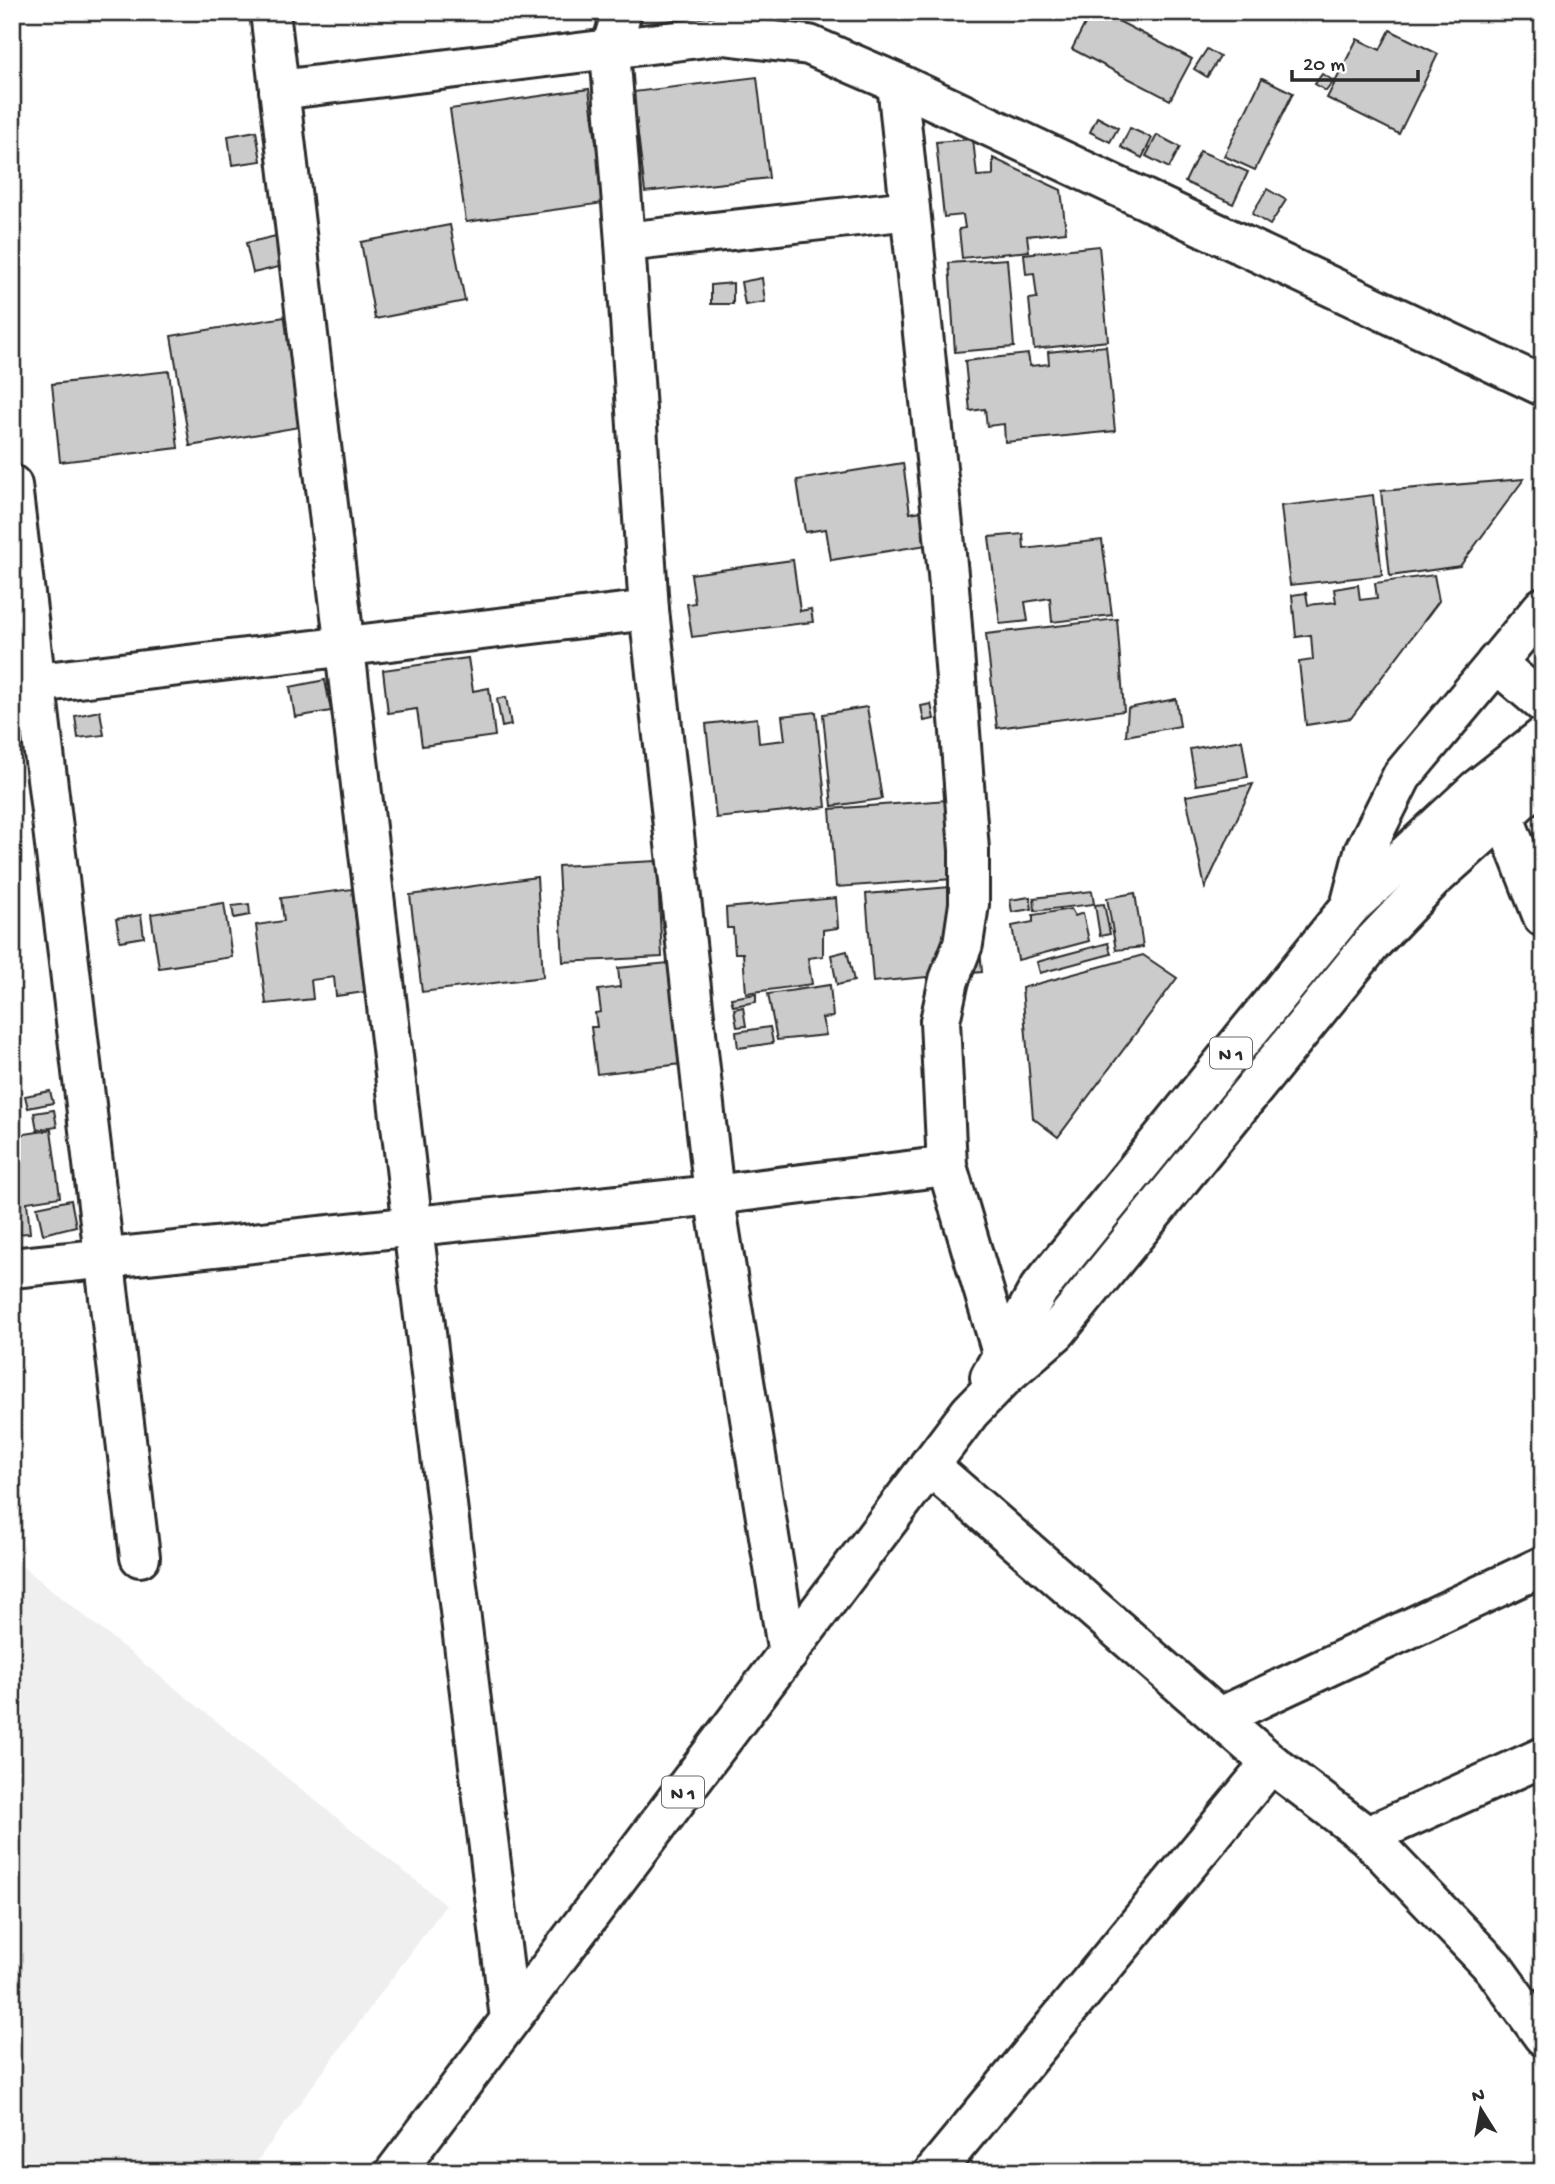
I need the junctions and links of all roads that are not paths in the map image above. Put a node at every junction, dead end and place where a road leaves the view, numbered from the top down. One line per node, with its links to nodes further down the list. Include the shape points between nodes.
1 (270, 12): 5 (main road)
2 (622, 12): 3 (main road)
3 (610, 51): 4 (main road, via 723,35 782,41 809,45); 5 (main road); 7 (main road)
4 (897, 83): 6 (main road); 8 (main road)
5 (279, 90): 12 (main road)
6 (910, 211): 7 (main road); 21 (main road, via 948,574 969,850 963,944 940,1021)
7 (625, 242): 11 (main road)
8 (1543, 386)
9 (12, 485): 14 (main road)
10 (1543, 607): 13 (main road)
11 (649, 610): 12 (main road); 22 (main road)
12 (344, 646): 14 (main road); 23 (main road)
13 (1496, 663): 15 (main road); 19 (main road, via 1402,776 1364,852)
14 (24, 685): 24 (main road)
15 (1543, 703)
16 (1543, 737): 19 (main road, N 1, via 1476,790)
17 (1543, 780): 18 (main road, N 1)
18 (1503, 815): 20 (main road); 26 (main road, N 1, via 1373,942 1057,1331)
19 (1350, 907): 26 (main road, N 1, via 1039,1289)
20 (1543, 917)
21 (947, 1166): 22 (main road); 26 (main road)
22 (715, 1195): 23 (main road); 30 (main road)
23 (413, 1227): 24 (main road); 35 (main road)
24 (105, 1259): 25 (main road); 28 (main road)
25 (12, 1268)
26 (1005, 1365): 27 (main road, N 1)
27 (929, 1465): 30 (main road, N 1); 31 (main road)
28 (140, 1557)
29 (1543, 1566): 31 (main road)
30 (788, 1654): 35 (main road, N 1)
31 (1220, 1717): 33 (main road)
32 (1543, 1757): 34 (main road)
33 (1271, 1763): 34 (main road); 38 (main road)
34 (1367, 1836): 36 (main road, via 1494,1968)
35 (510, 2018): 37 (main road, N 1)
36 (1543, 2036)
37 (395, 2172)
38 (934, 2172)

